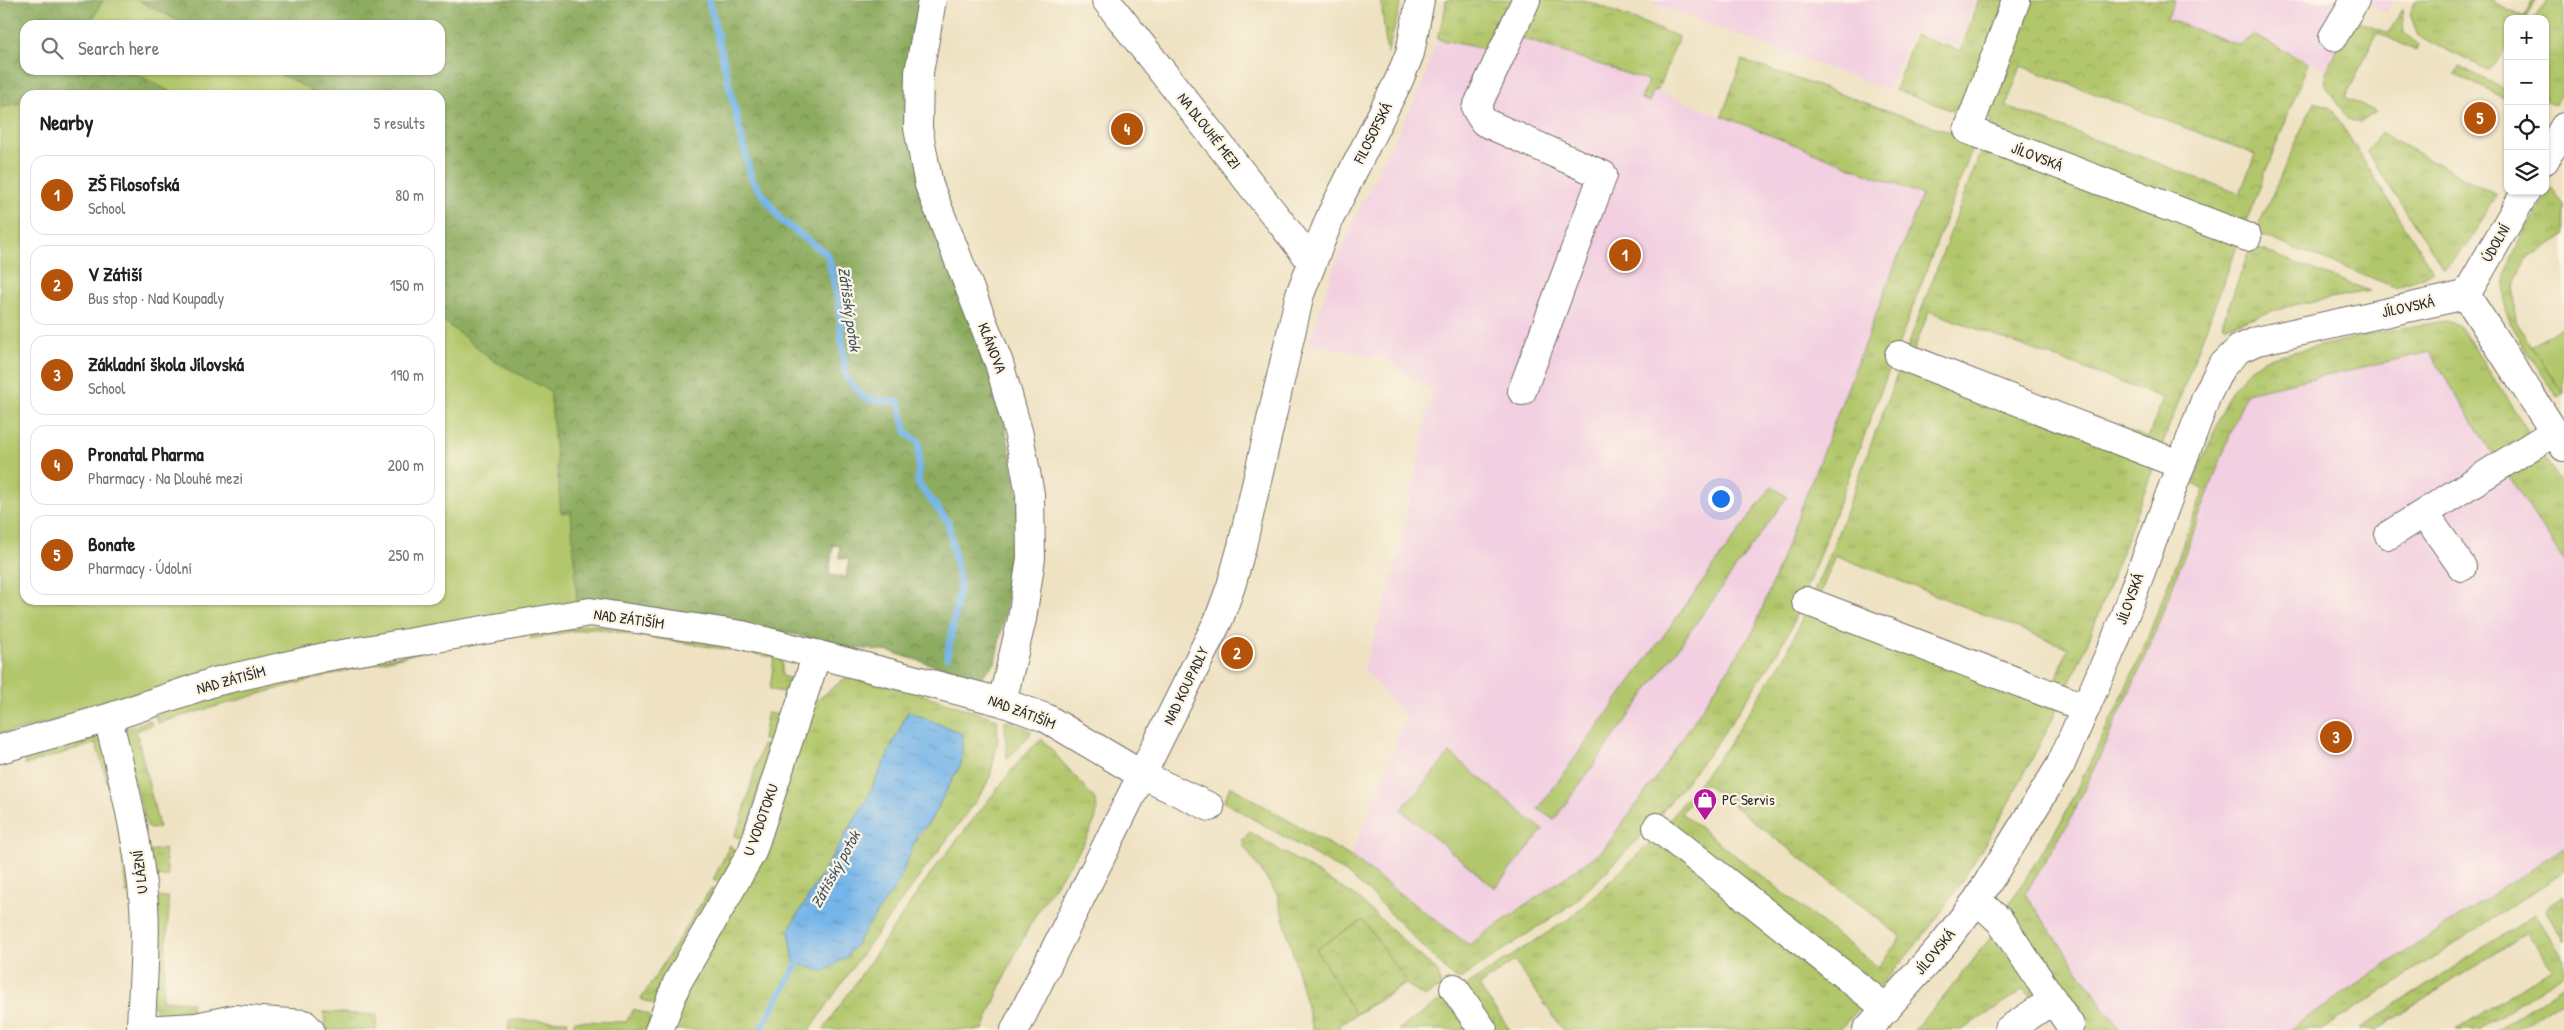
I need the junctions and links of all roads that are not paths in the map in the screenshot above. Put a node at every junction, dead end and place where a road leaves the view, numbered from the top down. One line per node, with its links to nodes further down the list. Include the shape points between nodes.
1 (932, 0): 23 (street, KLÁNOVA, via 919,72 918,128 929,185 999,363 1019,435 1030,494 1031,558 1022,619)
2 (1106, 0): 12 (street, NA DLOUHÉ MEZI)
3 (1420, 0): 12 (street, FILOSOFSKÁ, via 1410,53 1400,80)
4 (1526, 0): 15 (street, via 1476,109 1484,122 1603,175)
5 (2016, 0): 11 (street, JÍLOVSKÁ, via 1968,130)
6 (2355, 0): 7 (street)
7 (2333, 36)
8 (2564, 127): 9 (street)
9 (2549, 153)
10 (2524, 195): 13 (street, ÚDOLNÍ)
11 (2247, 237)
12 (1311, 261): 27 (street, NAD KOUPADLY, via 1298,303 1231,586 1219,619)
13 (2466, 295): 16 (street); 17 (street, JÍLOVSKÁ, via 2323,325 2257,341 2239,349 2220,367)
14 (1899, 355): 17 (street)
15 (1522, 391)
16 (2559, 439): 18 (street)
17 (2180, 465): 24 (street, JÍLOVSKÁ, via 2115,641)
18 (2425, 514): 19 (street); 20 (street)
19 (2389, 535)
20 (2462, 567)
21 (1806, 602): 24 (street)
22 (817, 654): 23 (street, NAD ZÁTIŠÍM); 25 (street, NAD ZÁTIŠÍM, via 742,635 590,612 325,657 214,682); 37 (street, U VODOTOKU, via 752,852 677,982)
23 (1002, 702): 27 (street, NAD ZÁTIŠÍM, via 1046,718)
24 (2086, 708): 30 (street, JÍLOVSKÁ, via 2060,766)
25 (108, 718): 26 (street, NAD ZÁTIŠÍM); 35 (street, U LÁZNÍ, via 140,863 144,907)
26 (0, 750)
27 (1142, 775): 28 (street, NAD ZÁTIŠÍM); 38 (street, NAD KOUPADLY)
28 (1210, 807)
29 (1657, 828): 33 (street)
30 (1977, 900): 32 (street, via 2000,921); 33 (street, JÍLOVSKÁ)
31 (1454, 988): 39 (street)
32 (2053, 1000): 34 (street); 41 (street)
33 (1887, 1009): 40 (street, JÍLOVSKÁ)
34 (2070, 1025)
35 (141, 1030): 36 (street, via 196,1027 234,1019 304,1024)
36 (310, 1030)
37 (659, 1030)
38 (1015, 1030)
39 (1483, 1030)
40 (1867, 1030)
41 (2008, 1030)

